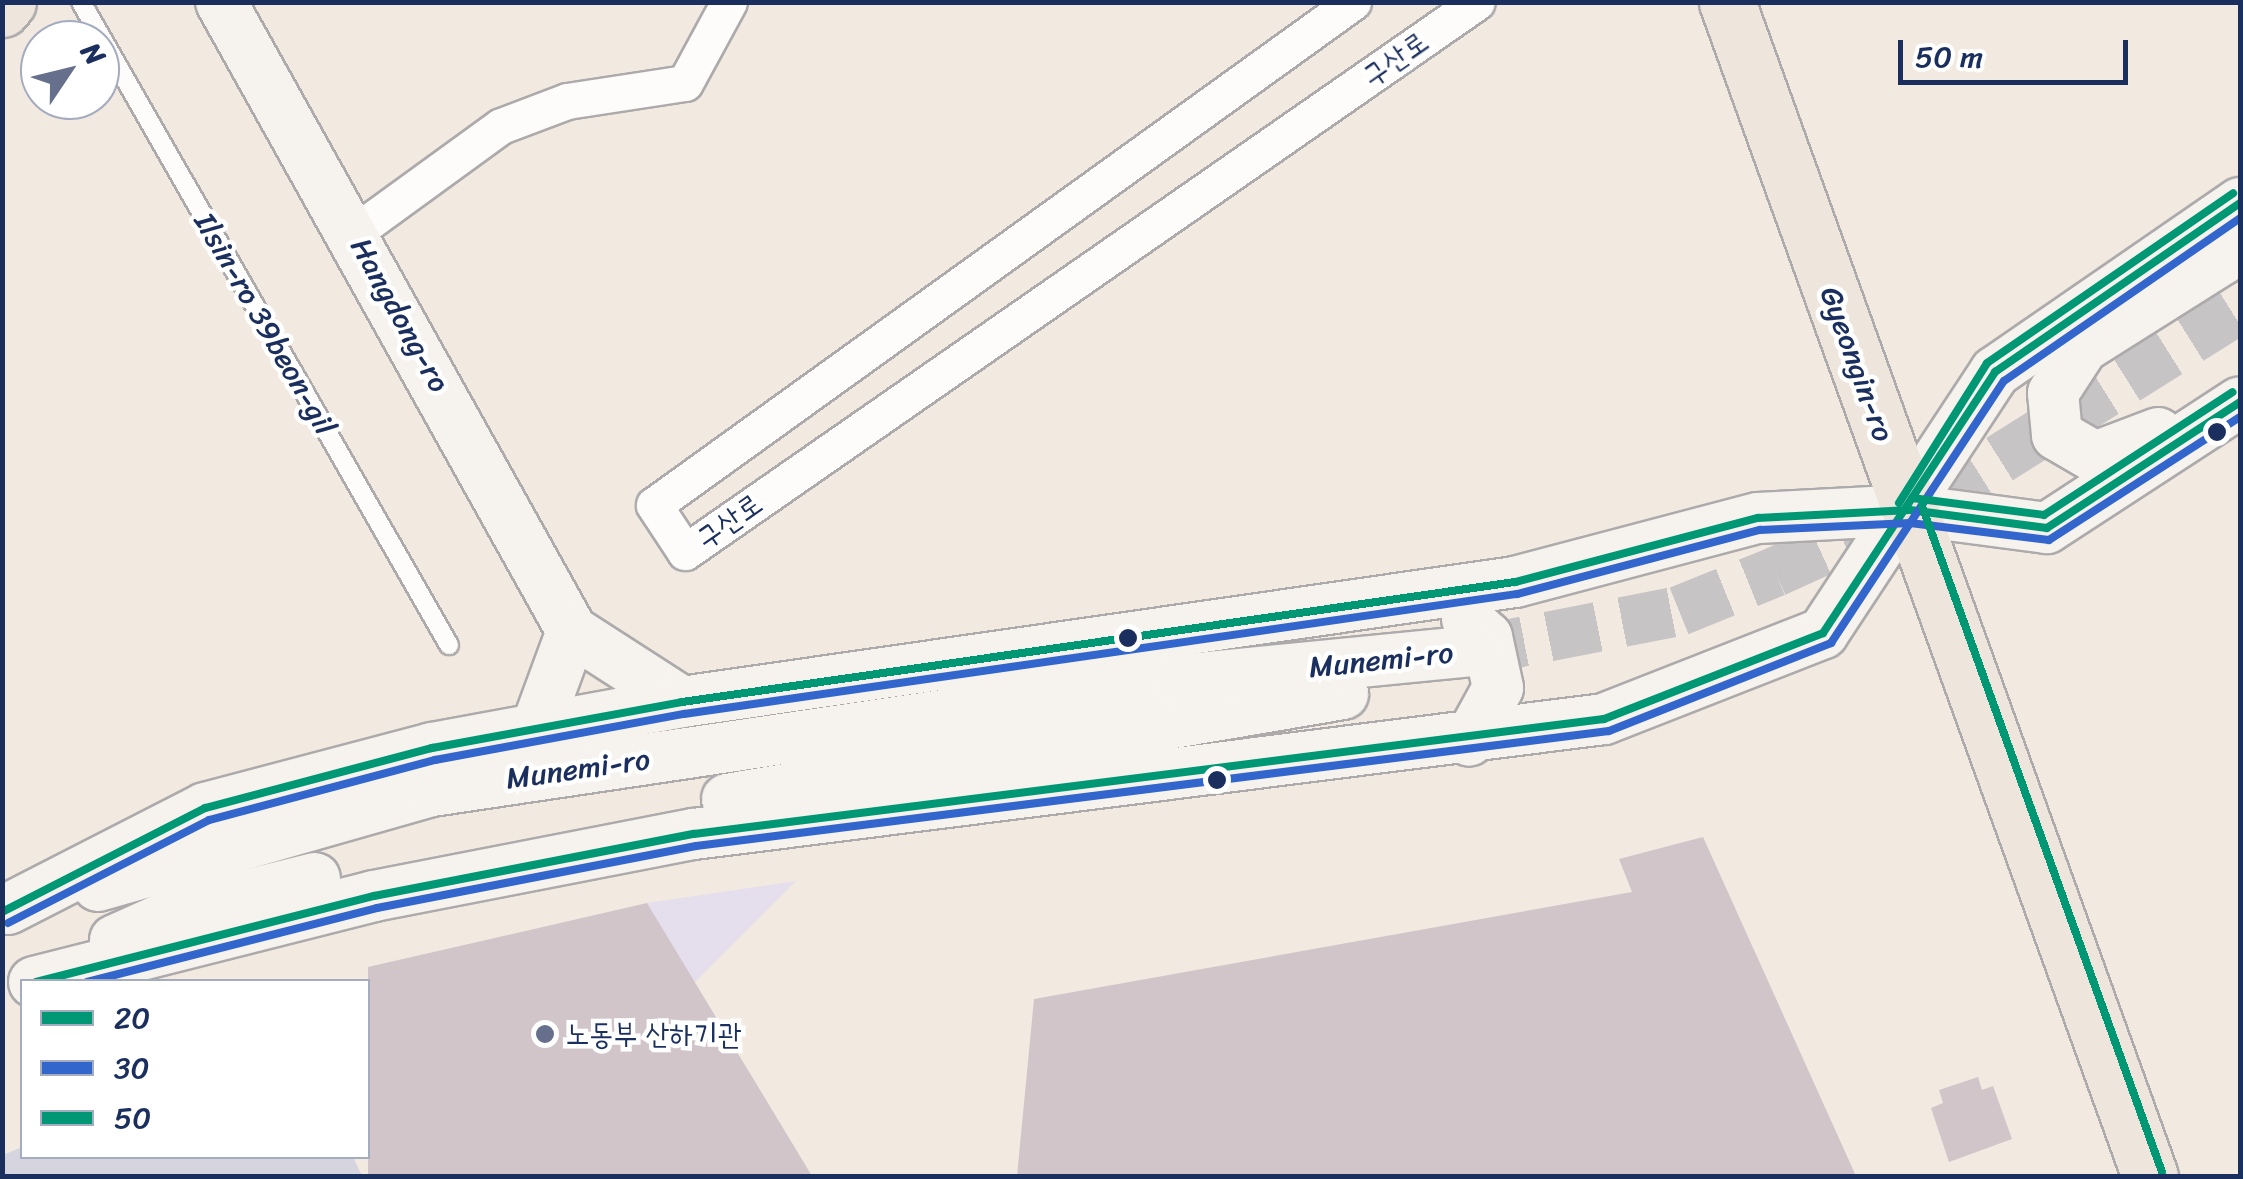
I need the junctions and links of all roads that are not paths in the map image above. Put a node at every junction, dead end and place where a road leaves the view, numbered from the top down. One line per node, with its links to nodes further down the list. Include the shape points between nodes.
1 (8, 2): 8 (main road)
2 (81, 2): 17 (lane, Ilsin-ro 39beon-gil)
3 (222, 2): 11 (main road, Hangdong-ro)
4 (729, 2): 11 (street, via 685,82 567,101 501,126)
5 (1353, 2): 6 (street, 구산로, via 654,505 685,552)
6 (1477, 2)
7 (1727, 2): 14 (main road, Gyeongin-ro)
8 (2, 9)
9 (2240, 203): 14 (main road, via 1996,372)
10 (2240, 222): 12 (main road, via 2223,259 2083,348 2053,393 2058,435 2094,458 2143,443)
11 (355, 232): 16 (main road, Hangdong-ro)
12 (2240, 379)
13 (2240, 402): 14 (main road, via 2047,528)
14 (1910, 510): 15 (main road, via 1758,518 1514,582); 20 (main road, via 1823,633 1604,719); 24 (main road, Gyeongin-ro)
15 (1414, 596): 18 (main road); 20 (main road, via 1488,637 1498,688)
16 (572, 631): 18 (main road, Hangdong-ro); 19 (main road)
17 (448, 645)
18 (682, 702): 19 (main road)
19 (536, 729): 21 (main road, via 205,808)
20 (1469, 742): 23 (main road, via 694,834 374,896)
21 (5, 910): 22 (main road, Munemi-ro, via 432,791 1178,680 1475,651 1406,684 378,862 178,912)
22 (38, 979)
23 (44, 979)
24 (2150, 1176)

